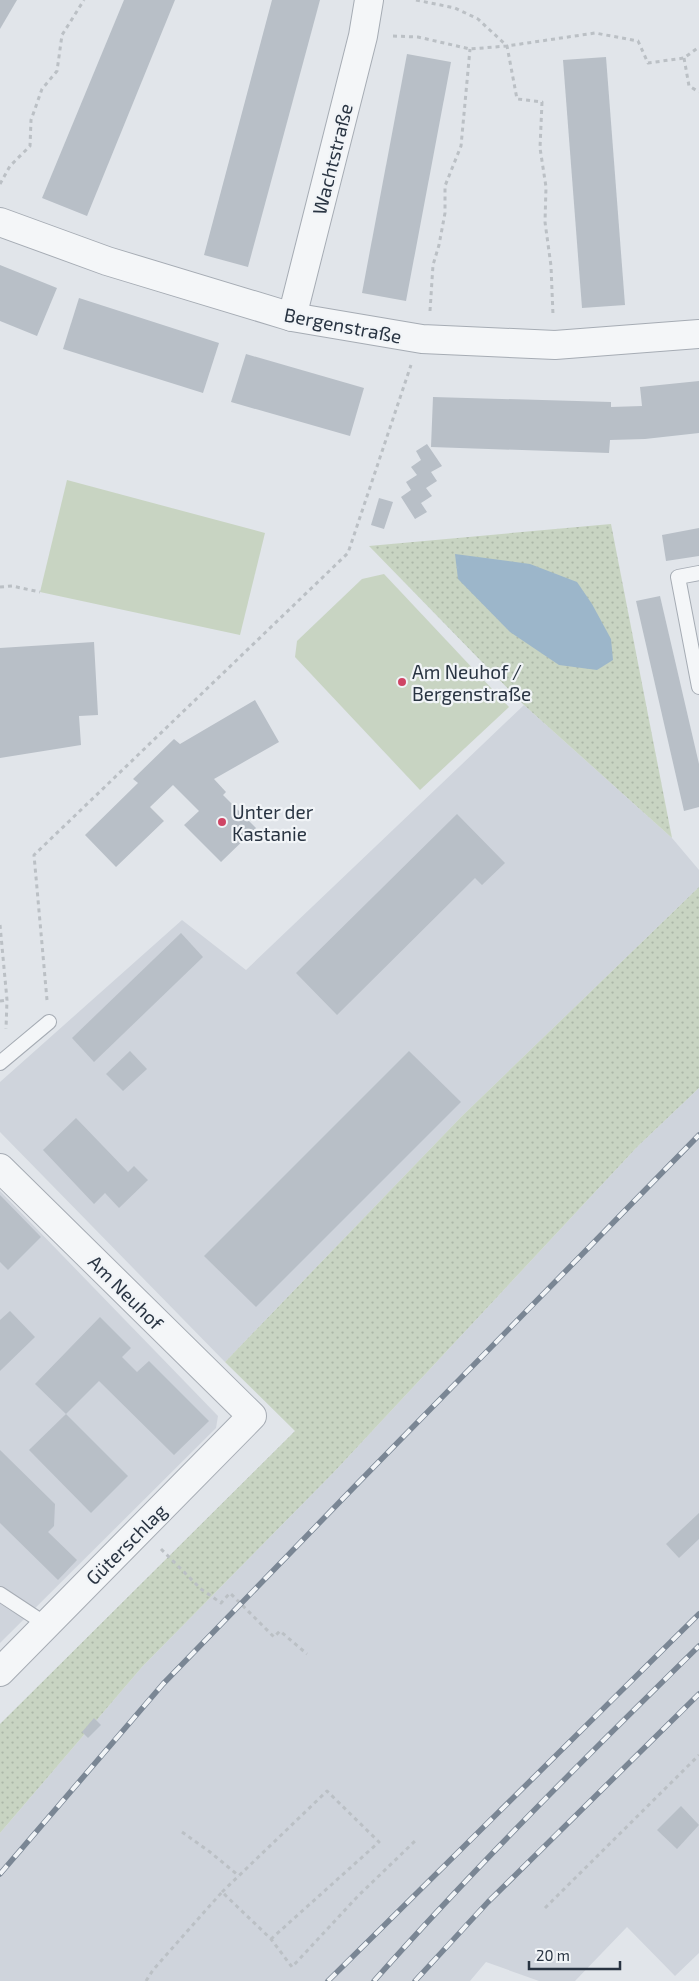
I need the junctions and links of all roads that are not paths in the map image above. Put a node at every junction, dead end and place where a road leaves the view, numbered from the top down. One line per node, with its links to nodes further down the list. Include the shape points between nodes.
1 (369, 0): 3 (street, Wachtstraße, via 364,36)
2 (0, 222): 3 (street, Bergenstraße, via 107,261)
3 (292, 317): 4 (street, Bergenstraße, via 425,340 555,345)
4 (699, 334)
5 (699, 574): 6 (lane, via 678,577)
6 (699, 687)
7 (49, 1022): 8 (lane)
8 (0, 1063)
9 (0, 1168): 10 (street, Am Neuhof)
10 (252, 1416): 12 (street, Güterschlag)
11 (0, 1594): 12 (lane)
12 (47, 1624): 13 (street, Güterschlag)
13 (0, 1672)

